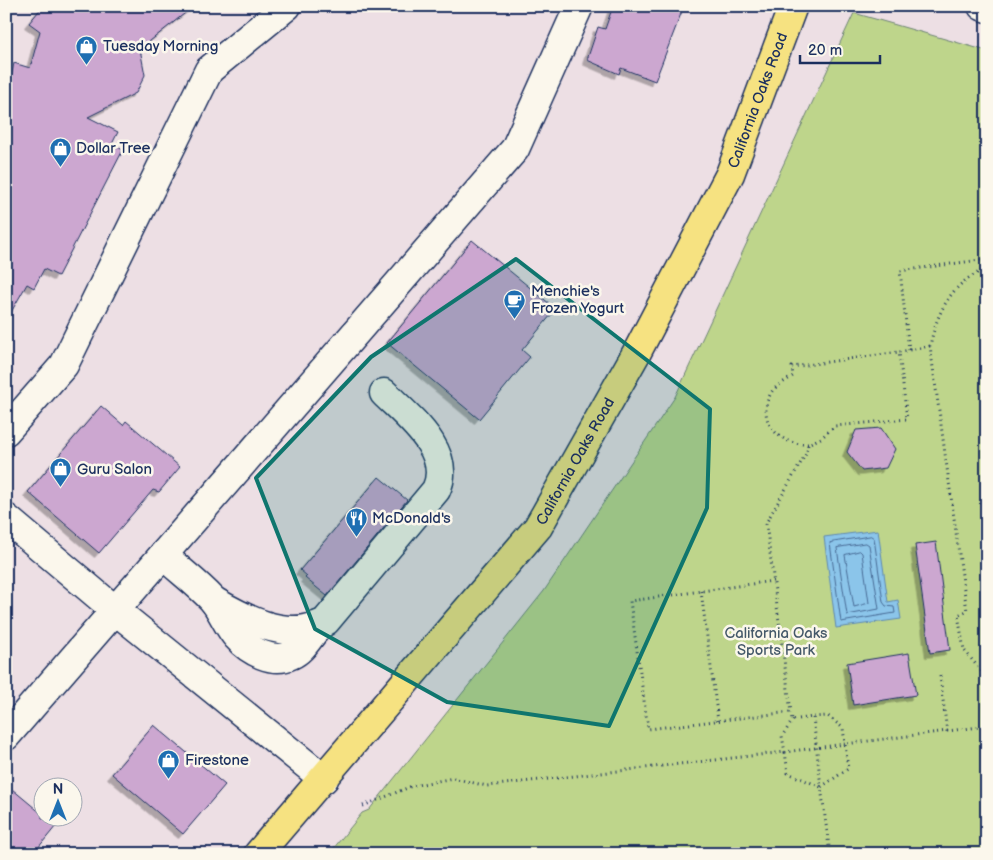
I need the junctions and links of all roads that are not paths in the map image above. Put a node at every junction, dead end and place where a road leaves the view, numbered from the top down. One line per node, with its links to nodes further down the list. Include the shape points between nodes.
1 (287, 6): 7 (street, via 209,70 64,365)
2 (579, 6): 9 (street, via 515,149)
3 (793, 6): 12 (main road, California Oaks Road, via 730,174 538,527)
4 (982, 6): 5 (street)
5 (987, 8)
6 (384, 393): 9 (street, via 431,442 440,468 440,481 436,490 326,621 318,625 291,656 274,658 258,654 237,638 213,600)
7 (6, 431)
8 (6, 518): 10 (street)
9 (163, 555): 10 (street)
10 (115, 610): 11 (street); 12 (street)
11 (6, 736)
12 (324, 779): 13 (main road, California Oaks Road)
13 (258, 854)

